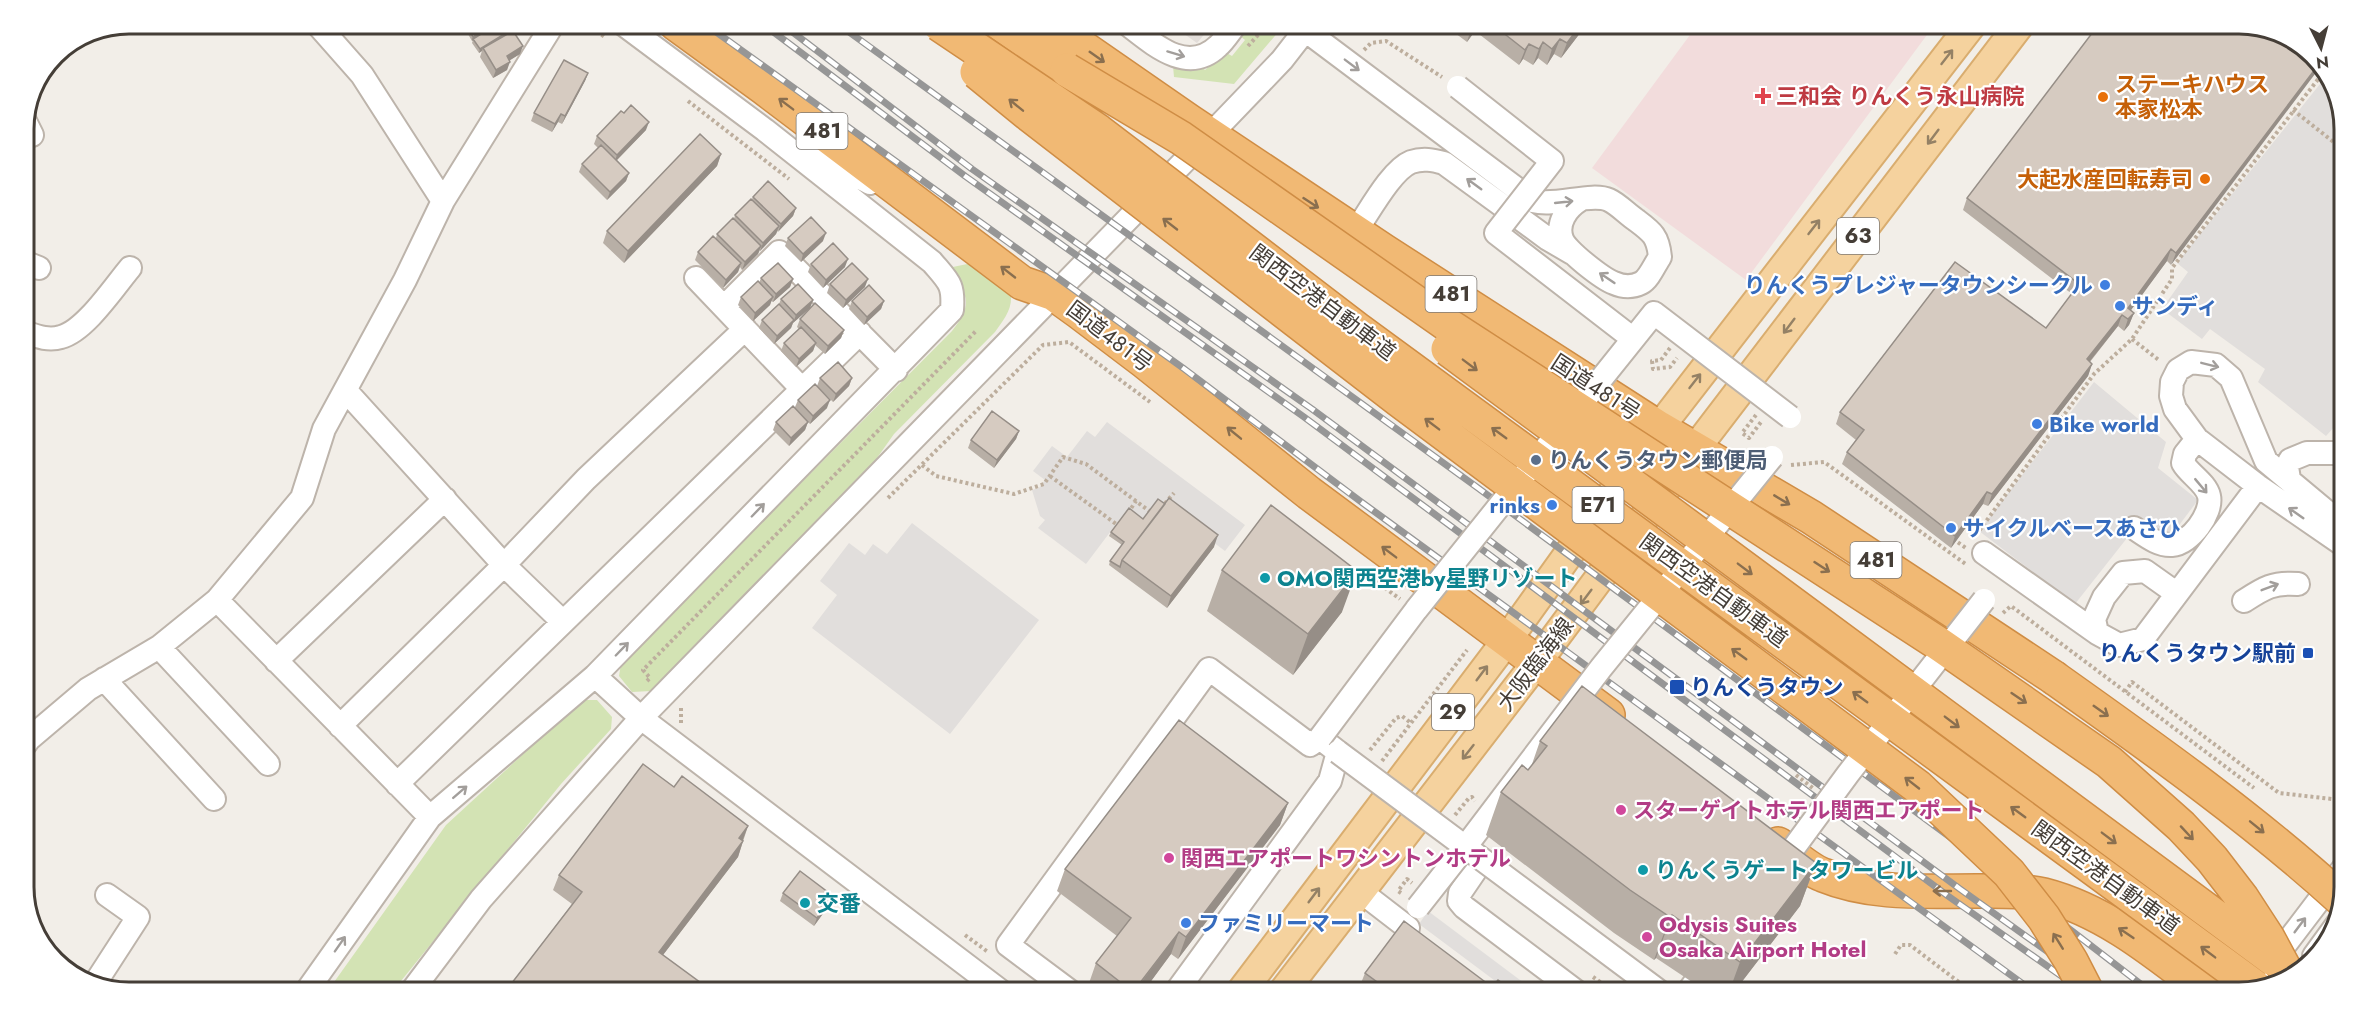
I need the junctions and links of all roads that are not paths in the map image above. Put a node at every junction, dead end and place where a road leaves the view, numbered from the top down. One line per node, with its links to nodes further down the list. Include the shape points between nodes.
1 (327, 35): 20 (street, via 362,75)
2 (546, 35): 20 (street)
3 (638, 35): 17 (street)
4 (690, 35): 21 (highway, 国道481号 / 481, one-way to 4)
5 (940, 35): 97 (highway, one-way to 5, bridge, via 2044,918 2009,873 1918,787 1198,246 987,80)
6 (955, 35): 99 (highway, 関西空港自動車道 / E71, one-way to 6, bridge, via 1357,329 1098,131)
7 (1017, 35): 15 (highway, 関西空港自動車道 / E71)
8 (1065, 35): 18 (highway, 国道481号 / 481, one-way to 18)
9 (1142, 35): 10 (street, one-way to 10, via 1176,57 1197,58 1217,48)
10 (1227, 35)
11 (1301, 35): 18 (street)
12 (1316, 35): 19 (street, one-way to 19, via 1533,201 1545,204)
13 (1963, 35): 36 (main road, 63, one-way to 13)
14 (2012, 35): 38 (main road, 63, one-way to 38)
15 (1067, 70): 83 (highway, 関西空港自動車道 / E71, one-way to 83, bridge); 84 (highway, one-way to 84, bridge, via 1181,138 1448,325 1929,638 2109,762 2181,826 2212,860 2268,938)
16 (1458, 87): 31 (street, bridge, via 1552,161 1496,233)
17 (765, 130): 21 (street); 32 (street, via 932,262 947,279 953,291 952,310)
18 (1210, 135): 22 (highway, 国道481号 / 481, one-way to 22); 26 (street)
19 (1580, 200): 23 (street, via 1564,213 1561,227 1562,240); 23 (street, one-way to 23, via 1608,200 1652,231 1659,243 1660,257 1643,282 1628,287 1613,283)
20 (443, 201): 34 (street)
21 (923, 208): 26 (highway, 国道481号 / 481, one-way to 21, via 1022,282)
22 (1355, 232): 23 (street, one-way to 22, via 1444,163 1427,159 1410,162 1398,171); 36 (highway, 国道481号 / 481)
23 (1574, 254)
24 (130, 268): 30 (street, via 79,328 62,337)
25 (696, 278): 27 (street)
26 (1054, 294): 56 (highway, 国道481号 / 481, one-way to 26, via 1309,493); 62 (street)
27 (724, 307): 28 (street); 29 (street, via 779,252)
28 (745, 329): 33 (street); 48 (street, via 586,479)
29 (860, 333): 32 (street); 33 (street)
30 (35, 336)
31 (1632, 338): 35 (street, bridge, via 1654,313); 66 (street, bridge, via 1416,610)
32 (896, 370): 60 (street, one-way to 32)
33 (802, 389): 54 (street)
34 (346, 391): 43 (street); 51 (street, via 324,429 302,498)
35 (1774, 411)
36 (1659, 428): 38 (highway, 国道481号 / 481); 56 (main road, 大阪臨海線 / 29)
37 (2197, 439): 41 (street, one-way to 41, via 2175,409 2171,396 2178,370 2191,362 2216,365 2231,378 2266,461); 42 (street); 45 (street, one-way to 45, via 2182,463 2209,496 2208,510 2196,529 2184,541 2172,545 2157,543)
38 (1696, 448): 59 (main road, 大阪臨海線 / 29, one-way to 59); 78 (highway, 481, one-way to 78, bridge, via 1811,517 2053,677 2212,791)
39 (2334, 453): 41 (street, via 2307,453 2290,460)
40 (1772, 457): 73 (street, bridge, via 1600,668)
41 (2289, 479): 44 (street)
42 (2258, 486): 46 (street, one-way to 42); 50 (street)
43 (445, 499): 48 (street); 58 (street)
44 (2334, 518)
45 (2134, 528)
46 (2334, 538)
47 (1973, 556): 55 (street)
48 (504, 564): 54 (street); 63 (street)
49 (2298, 584): 53 (street, one-way to 49, via 2280,583)
50 (2176, 593): 55 (street, via 2143,639 2119,645); 55 (street, via 2145,571 2123,573 2104,597 2094,619)
51 (218, 600): 57 (street); 58 (street)
52 (1984, 600): 76 (street, bridge, via 1848,774)
53 (2244, 600)
54 (562, 622): 69 (street)
55 (2097, 633)
56 (1507, 640): 59 (highway, 国道481号 / 481); 92 (main road, 大阪臨海線 / 29, one-way to 56)
57 (159, 647): 61 (street); 68 (street)
58 (276, 661): 63 (street)
59 (1537, 662): 64 (highway, 481); 77 (main road, 大阪臨海線 / 29, one-way to 77)
60 (595, 676): 62 (street); 71 (street, one-way to 60)
61 (104, 680): 65 (street, via 88,688); 70 (street)
62 (641, 718): 88 (street, via 481,899); 89 (street)
63 (340, 726): 69 (street)
64 (1628, 730)
65 (35, 734)
66 (1320, 738): 67 (street); 90 (street, via 1310,745 1209,669 1008,945)
67 (1338, 752): 73 (street, bridge); 91 (street, via 1330,781)
68 (268, 764)
69 (397, 783): 71 (street)
70 (214, 799)
71 (430, 818): 87 (street, one-way to 71)
72 (1750, 823): 98 (highway, one-way to 72, via 2121,930 2076,905 2041,895 2000,891 1870,889 1821,875)
73 (1466, 846): 80 (street, bridge); 95 (street, bridge)
74 (1475, 872): 94 (street, via 1459,901)
75 (2334, 881): 86 (street, one-way to 75)
76 (1764, 890)
77 (1360, 891): 81 (street); 93 (main road, 大阪臨海線 / 29)
78 (2334, 893)
79 (107, 894): 85 (street, via 138,917)
80 (1418, 907)
81 (1408, 928)
82 (1723, 945): 96 (street, bridge)
83 (2287, 969)
84 (2285, 970)
85 (100, 976)
86 (2261, 978)
87 (313, 982)
88 (419, 982)
89 (989, 982)
90 (1058, 982)
91 (1183, 982)
92 (1249, 982)
93 (1291, 982)
94 (1564, 982)
95 (1647, 982)
96 (1695, 982)
97 (2082, 982)
98 (2193, 982)
99 (2245, 982)

